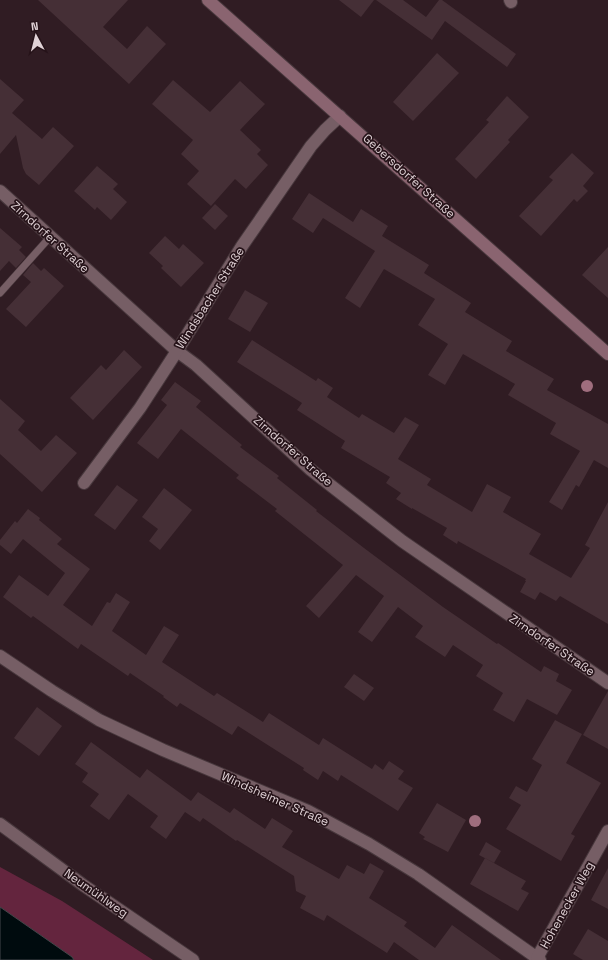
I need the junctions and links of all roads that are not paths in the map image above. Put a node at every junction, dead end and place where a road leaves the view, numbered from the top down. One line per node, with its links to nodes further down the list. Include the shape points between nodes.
1 (208, 0): 2 (main road, Gebersdorfer Straße)
2 (340, 116): 6 (street, Windsbacher Straße, via 311,146 242,246); 7 (main road, Gebersdorfer Straße)
3 (0, 191): 4 (street, Zirndorfer Straße)
4 (50, 237): 5 (lane); 6 (street, Zirndorfer Straße)
5 (0, 293)
6 (177, 351): 8 (street, Windsbacher Straße, via 140,408); 10 (street, Zirndorfer Straße, via 196,365 311,470 402,541)
7 (608, 354)
8 (84, 483)
9 (0, 656): 13 (street, Windsheimer Straße, via 99,720 308,811 369,844 418,874)
10 (608, 683)
11 (0, 824): 14 (street, Neumühlweg)
12 (608, 831): 13 (street, Hohenecker Weg)
13 (539, 959)
14 (193, 960)

